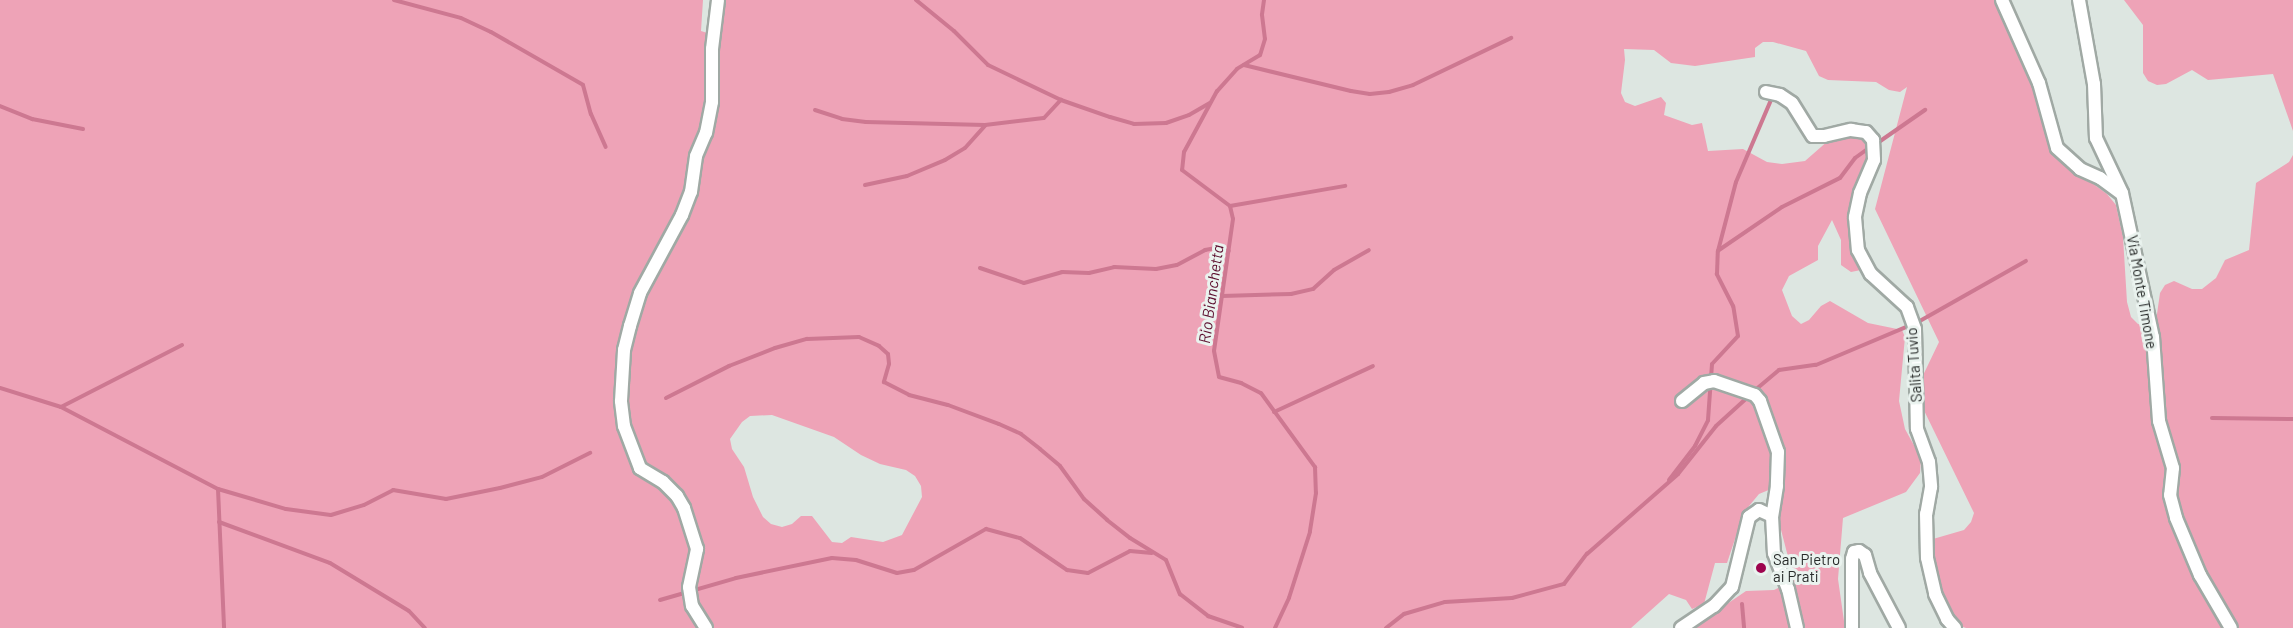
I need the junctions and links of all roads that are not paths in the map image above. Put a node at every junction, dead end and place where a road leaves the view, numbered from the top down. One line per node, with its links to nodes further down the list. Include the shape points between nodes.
1 (718, 0): 8 (street, via 712,49 712,102 706,132 682,215 640,293 624,350 621,401 624,426 640,468 663,482 684,508 697,549 689,587 692,606)
2 (2002, 0): 5 (street, via 2039,84 2057,148 2080,169)
3 (2079, 0): 5 (street, Via Monte Timone, via 2094,84 2096,138)
4 (1766, 92): 13 (street, Salita Tuvio, via 1792,103 1813,136 1851,129 1866,132 1873,140 1874,160 1855,217 1858,250 1871,274 1906,307 1915,329 1917,429 1929,462 1931,487 1926,514 1927,558 1935,594)
5 (2122, 194): 14 (street, Via Monte Timone, via 2153,337 2159,421 2173,468 2170,495 2200,575)
6 (1682, 401): 7 (street, via 1704,383 1714,381 1755,395 1760,401 1778,452)
7 (1772, 516): 9 (street, via 1759,510 1749,517 1732,587 1707,611); 10 (street, via 1774,553)
8 (706, 628)
9 (1681, 628)
10 (1797, 628)
11 (1852, 628): 12 (street, via 1852,559 1854,552 1859,551 1865,555 1870,573)
12 (1899, 628)
13 (1955, 628)
14 (2231, 628)

